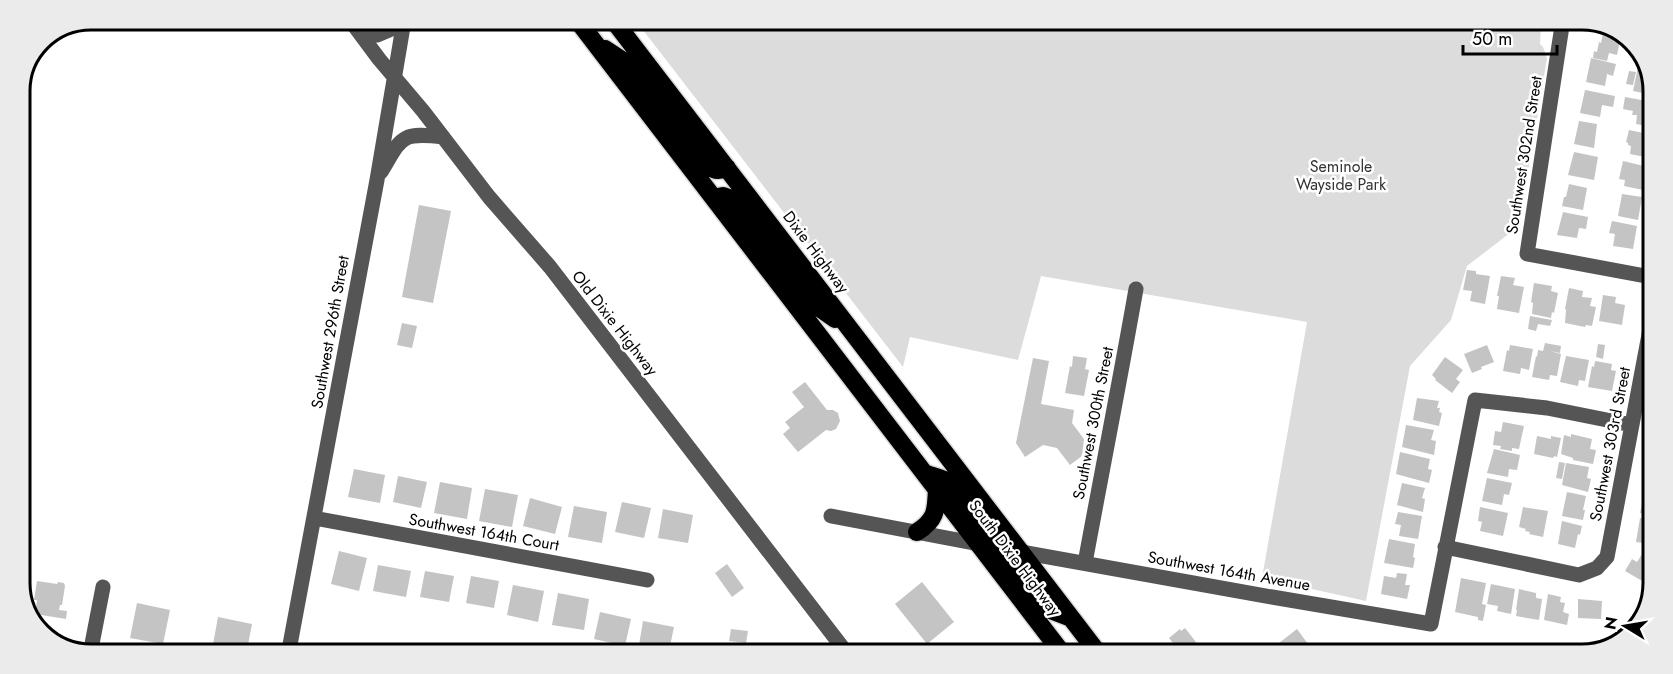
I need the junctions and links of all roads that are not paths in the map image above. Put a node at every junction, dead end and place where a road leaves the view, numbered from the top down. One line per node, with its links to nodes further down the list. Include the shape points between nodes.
1 (358, 30): 7 (street, Old Dixie Highway)
2 (387, 30): 7 (street, via 377,35)
3 (401, 30): 9 (street, Southwest 296th Street)
4 (585, 30): 8 (highway)
5 (621, 30): 11 (highway, Dixie Highway)
6 (1561, 30): 14 (street, Southwest 302nd Street, via 1527,254)
7 (361, 34): 9 (street, Old Dixie Highway)
8 (594, 42): 11 (highway, via 631,66 706,165 720,171); 13 (highway)
9 (393, 75): 10 (street, Old Dixie Highway); 12 (street, Southwest 296th Street)
10 (443, 137): 12 (street, via 405,138); 33 (street, Old Dixie Highway, via 550,267)
11 (727, 168): 16 (highway, Dixie Highway)
12 (376, 180): 22 (street, Southwest 296th Street)
13 (714, 198): 16 (highway, via 731,199 815,305); 19 (highway, South Dixie Highway)
14 (1643, 275)
15 (1136, 289): 27 (street, Southwest 300th Street)
16 (851, 331): 20 (highway, Dixie Highway)
17 (1643, 367): 18 (street, Southwest 303rd Street)
18 (1632, 425): 25 (street, Southwest 303rd Street, via 1607,557 1597,568 1579,574); 25 (street, via 1547,408 1475,400)
19 (932, 481): 23 (highway, via 935,513 927,526); 24 (highway, South Dixie Highway); 26 (highway, via 951,483 998,543)
20 (987, 507): 26 (highway, South Dixie Highway)
21 (831, 516): 23 (street)
22 (314, 518): 28 (street, Southwest 164th Court); 32 (street, Southwest 296th Street)
23 (917, 532): 24 (street)
24 (979, 544): 30 (highway, via 999,555 1048,609); 34 (highway, South Dixie Highway)
25 (1445, 547): 27 (street, Southwest 164th Avenue, via 1431,624)
26 (1021, 552): 27 (street, Southwest 164th Avenue); 30 (highway, South Dixie Highway)
27 (1085, 563)
28 (647, 580)
29 (103, 587): 31 (street)
30 (1070, 616): 35 (highway)
31 (92, 644)
32 (291, 644)
33 (840, 644)
34 (1055, 644)
35 (1091, 644)

